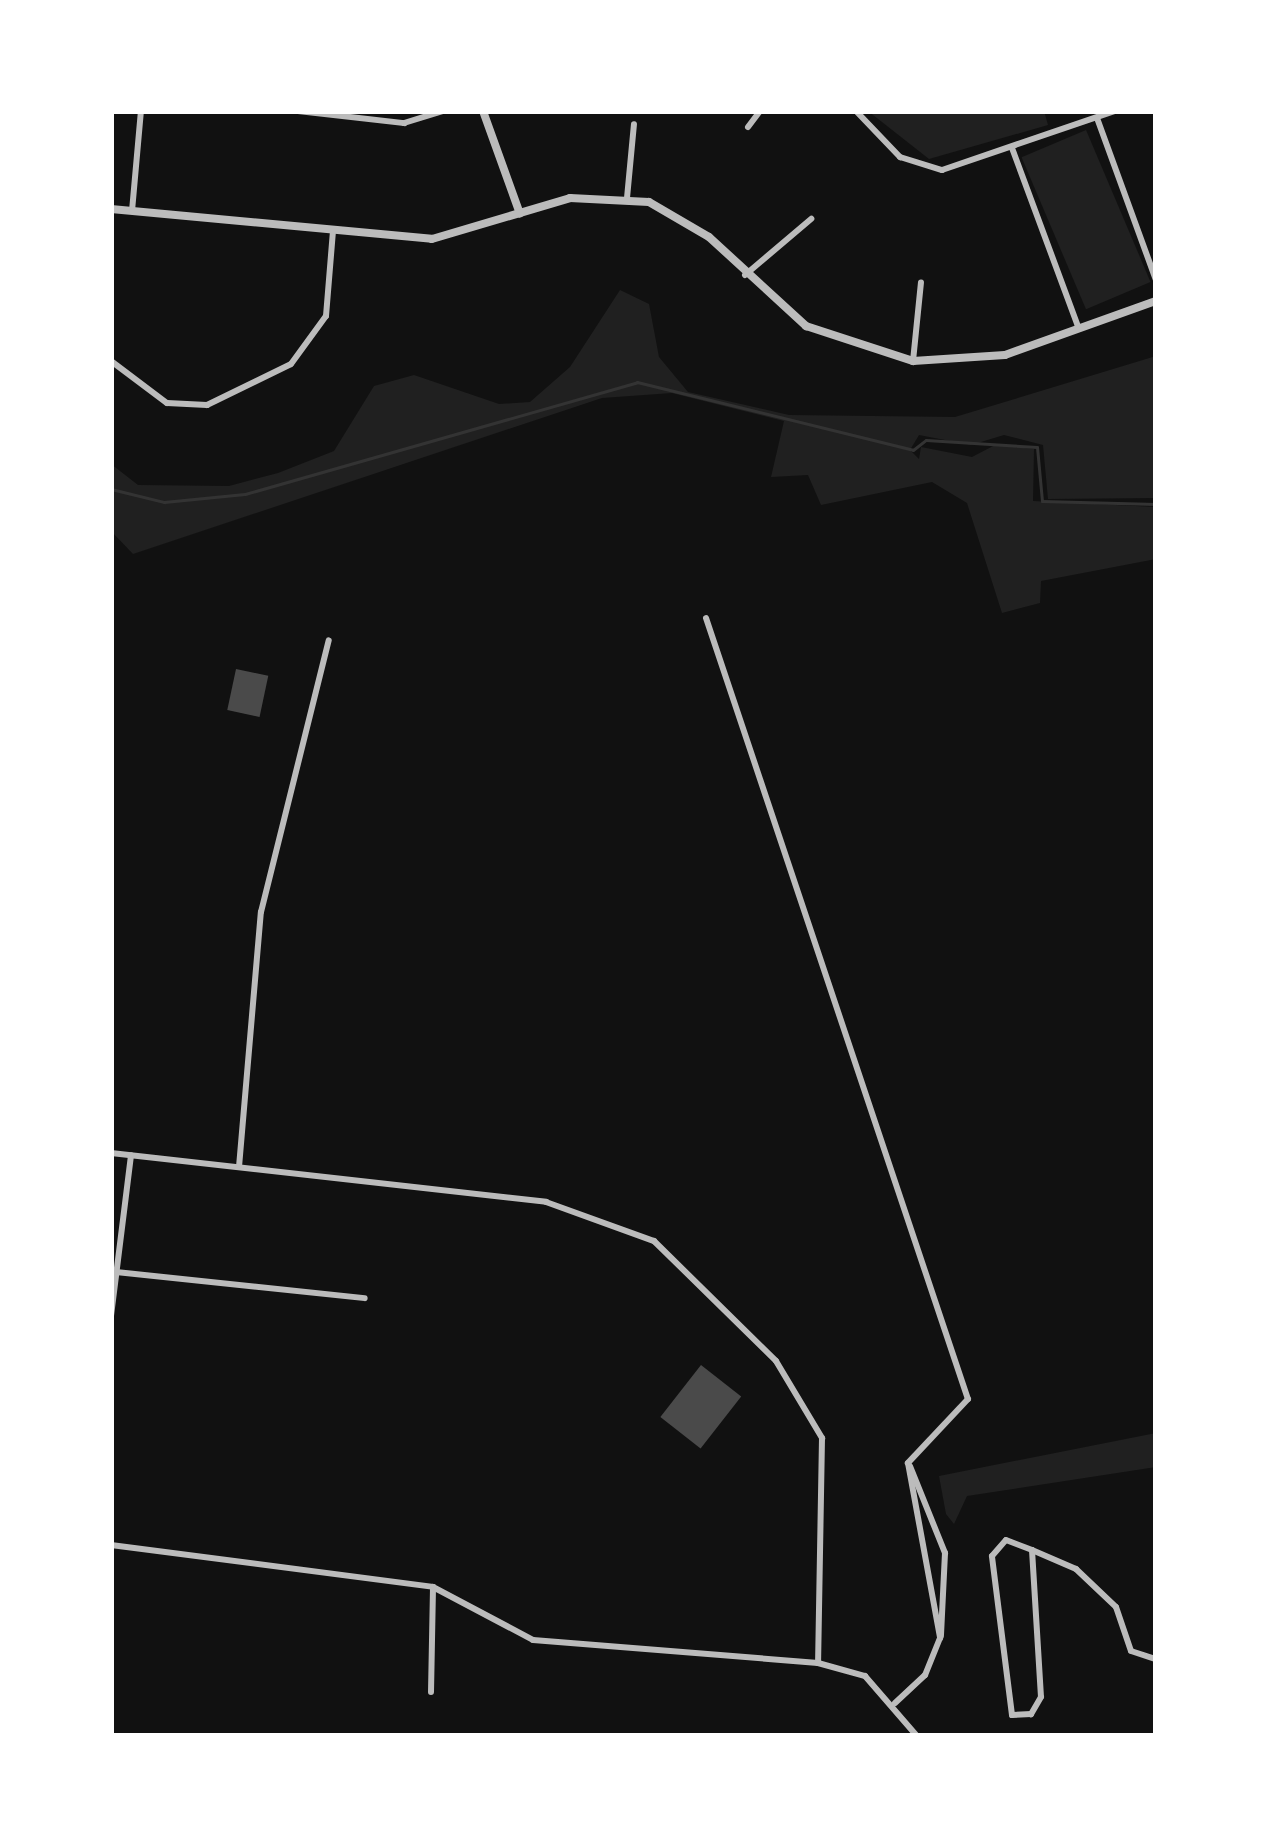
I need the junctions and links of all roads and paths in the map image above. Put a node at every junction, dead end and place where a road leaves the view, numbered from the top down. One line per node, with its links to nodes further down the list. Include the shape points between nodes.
1 (142, 111): 14 (street)
2 (298, 111): 3 (street, via 404,123)
3 (443, 111)
4 (483, 111): 15 (street)
5 (760, 111): 10 (street)
6 (856, 111): 11 (street, via 926,168)
7 (1114, 111): 8 (street)
8 (1096, 118): 11 (street); 19 (street)
9 (634, 124): 12 (street)
10 (748, 128)
11 (1012, 148): 22 (street)
12 (627, 198): 15 (street); 18 (street, via 680,215)
13 (111, 209): 14 (street)
14 (132, 211): 17 (street)
15 (520, 214): 17 (street, via 432,238)
16 (811, 218): 18 (street)
17 (333, 231): 24 (street, via 326,316 291,364 206,405 167,403)
18 (746, 275): 23 (street, via 838,343)
19 (1156, 280)
20 (921, 282): 23 (street)
21 (1156, 301): 22 (street)
22 (1079, 329): 23 (street, via 985,360)
23 (914, 361)
24 (111, 362)
25 (706, 618): 33 (street, via 968,1399)
26 (329, 640): 29 (street, via 260,912)
27 (111, 1153): 28 (street)
28 (131, 1155): 29 (street); 30 (street)
29 (239, 1167): 39 (street, via 546,1202 654,1241 776,1361 822,1438)
30 (116, 1272): 31 (street); 32 (street)
31 (365, 1298)
32 (111, 1316)
33 (908, 1463): 37 (street); 37 (street, via 932,1498 945,1553)
34 (111, 1545): 36 (street)
35 (1032, 1550): 35 (street, via 1041,1697 1031,1714 1012,1715 992,1556 1006,1540); 38 (street, via 1076,1569 1116,1607 1131,1651)
36 (433, 1587): 39 (street, via 533,1640); 40 (street)
37 (940, 1638): 41 (street, via 925,1675)
38 (1156, 1659)
39 (818, 1663): 41 (street, via 865,1676)
40 (431, 1692)
41 (895, 1703): 42 (street)
42 (916, 1736)

